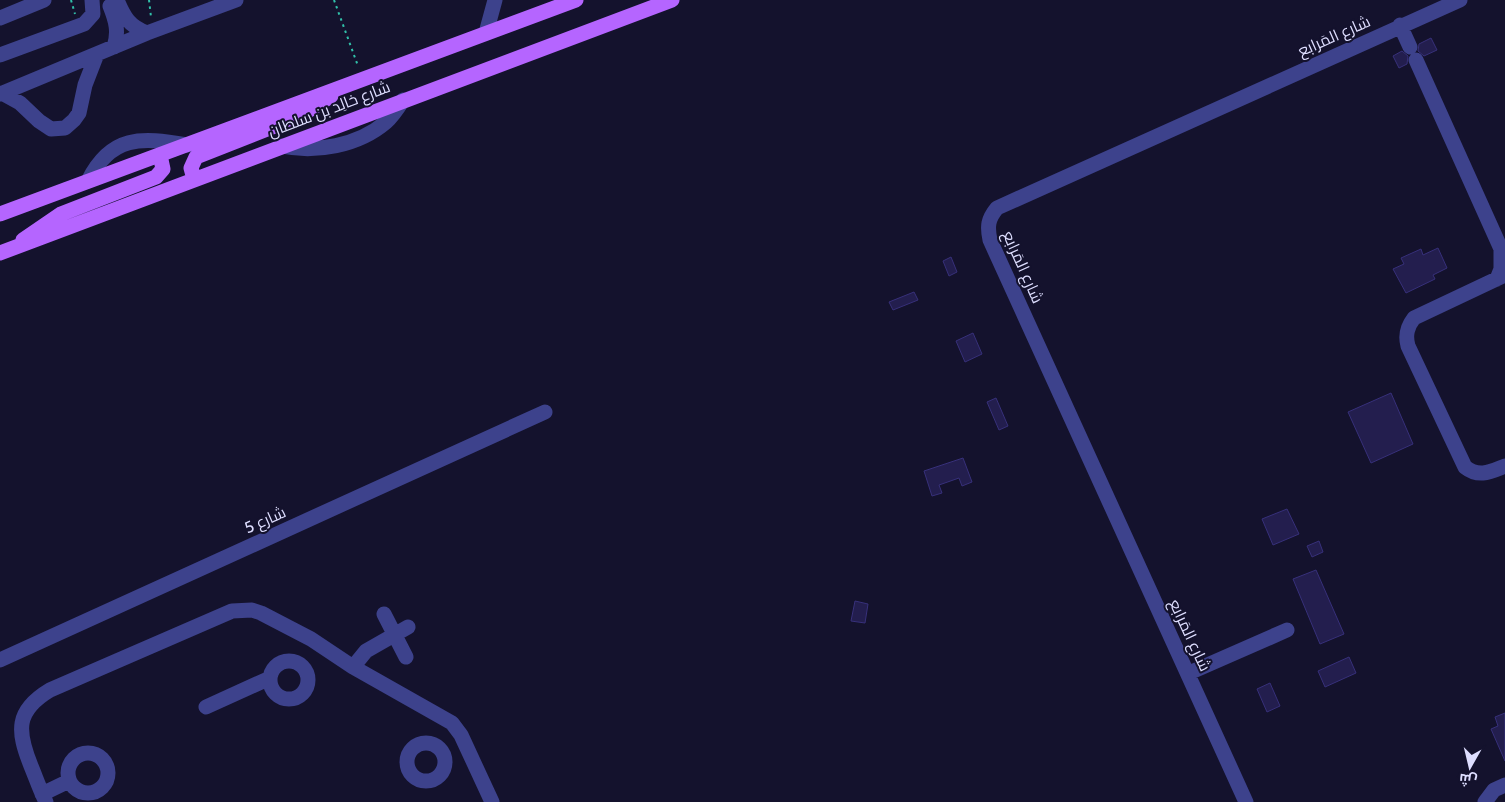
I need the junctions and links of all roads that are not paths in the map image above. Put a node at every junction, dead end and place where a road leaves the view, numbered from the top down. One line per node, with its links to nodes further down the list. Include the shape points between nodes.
1 (44, 0): 10 (street)
2 (92, 0): 11 (street, via 94,8)
3 (107, 0): 12 (street)
4 (117, 0): 14 (street, via 125,20 134,28)
5 (236, 0): 14 (street)
6 (495, 0): 15 (street)
7 (576, 0): 15 (main road, شارع خالِد بن سلطان)
8 (672, 0): 23 (main road, شارع خالِد بن سلطان)
9 (1460, 0): 13 (street, شارع المَرابع)
10 (0, 18)
11 (90, 20): 12 (street, via 101,17); 18 (street)
12 (117, 23): 16 (street)
13 (1400, 25): 27 (street); 40 (street, شارع المَرابع, via 997,208 990,217 987,229 990,240)
14 (150, 32): 16 (street)
15 (486, 33): 19 (main road, شارع خالِد بن سلطان)
16 (114, 47): 17 (street)
17 (97, 54): 20 (street); 20 (street, via 79,113 64,128 51,129 20,103)
18 (0, 55)
19 (339, 88): 21 (main road, شارع خالِد بن سلطان); 23 (main road, via 306,113 196,157 191,168)
20 (1, 94)
21 (187, 145): 22 (main road, شارع خالِد بن سلطان); 24 (street, via 152,139 118,147 97,163)
22 (160, 155): 24 (main road, شارع خالِد بن سلطان); 26 (main road, via 163,169 156,178 60,214)
23 (194, 179): 26 (main road, شارع خالِد بن سلطان)
24 (88, 181): 25 (main road, شارع خالِد بن سلطان)
25 (0, 214)
26 (14, 248): 28 (main road, شارع خالِد بن سلطان)
27 (1503, 250): 29 (street)
28 (0, 254)
29 (1501, 277): 31 (street, via 1414,318 1409,324 1406,339 1465,467 1478,474 1486,474)
30 (545, 412): 37 (street, شارع 5)
31 (1505, 466)
32 (384, 614): 34 (street)
33 (1287, 630): 40 (street)
34 (401, 631): 36 (street); 39 (street, via 366,651)
35 (312, 639): 38 (street); 39 (street); 47 (street, via 261,612 232,611 50,690 34,700 21,723 23,746)
36 (406, 658)
37 (0, 660)
38 (296, 662): 41 (street, via 279,663); 41 (street, via 304,667 308,685 295,698 285,699 277,695 271,687)
39 (353, 667): 43 (street, via 452,723)
40 (1189, 673): 50 (street, شارع المَرابع)
41 (270, 678): 42 (street)
42 (206, 707)
43 (465, 744): 44 (street); 49 (street)
44 (443, 754)
45 (68, 781): 47 (street); 48 (street, via 76,791); 48 (street, via 68,768 74,758 86,753 99,756 107,766 108,779)
46 (1505, 784): 51 (street, via 1494,790)
47 (44, 798)
48 (90, 798)
49 (492, 802)
50 (1246, 802)
51 (1485, 802)

